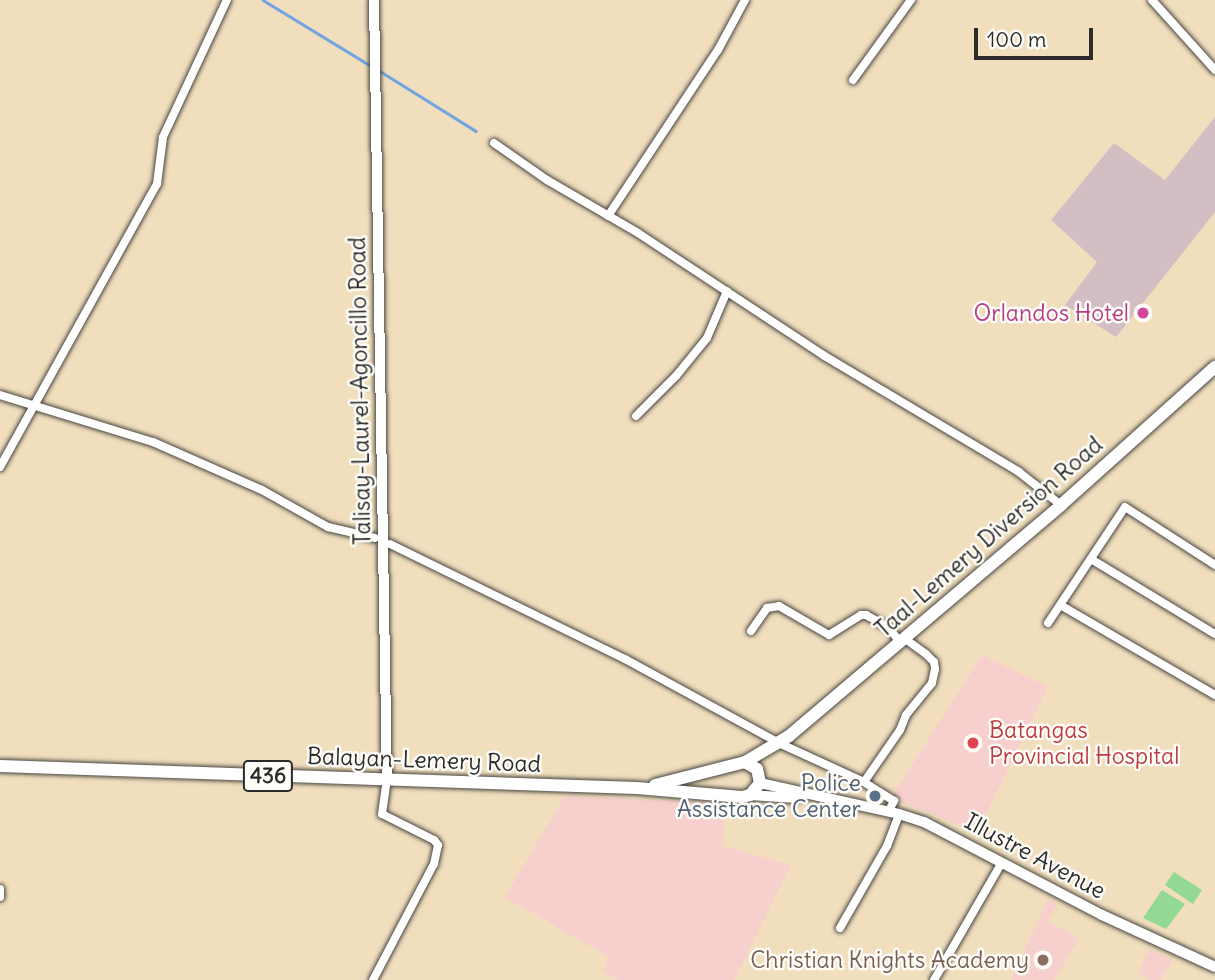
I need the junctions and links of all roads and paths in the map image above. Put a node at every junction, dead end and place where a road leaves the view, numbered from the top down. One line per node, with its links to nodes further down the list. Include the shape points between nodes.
1 (228, 0): 13 (street, via 163,137 156,184)
2 (374, 0): 32 (main road, Talisay-Laurel-Agoncillo Road)
3 (745, 0): 9 (street, via 718,50)
4 (911, 0): 7 (street)
5 (1152, 0): 6 (street)
6 (1215, 70)
7 (853, 80)
8 (494, 143): 9 (street)
9 (608, 216): 10 (street)
10 (727, 291): 14 (street, via 707,338); 16 (street, via 823,355 1019,472)
11 (1215, 367): 16 (main road, Taal-Lemery Diversion Road)
12 (0, 395): 13 (street)
13 (36, 404): 15 (street); 17 (street, via 153,442 262,489 328,527)
14 (636, 416)
15 (0, 467)
16 (1061, 505): 25 (main road, Taal-Lemery Diversion Road)
17 (375, 538)
18 (390, 544): 27 (street)
19 (1091, 559): 20 (street, via 1125,507); 21 (street); 24 (street)
20 (1215, 565)
21 (1062, 606): 22 (street); 26 (street)
22 (1048, 623)
23 (751, 632): 25 (street, via 767,608 779,606 829,635 866,615)
24 (1215, 634)
25 (902, 640): 27 (main road, Taal-Lemery Diversion Road); 33 (street, via 934,662 932,683)
26 (1215, 695)
27 (783, 741): 28 (main road, Taal-Lemery Diversion Road); 31 (main road, Taal-Lemery Diversion Road); 33 (street)
28 (745, 762): 30 (main road, 436); 31 (main road)
29 (0, 766): 32 (main road, Balayan-Lemery Road / 436)
30 (731, 767): 35 (main road, Balayan-Lemery Road / 436); 36 (main road, via 726,782)
31 (757, 769): 34 (main road)
32 (387, 780): 35 (main road, Balayan-Lemery Road / 436); 45 (street, via 382,814 438,845 434,864)
33 (864, 782): 39 (street, via 894,801)
34 (760, 783): 37 (main road); 38 (main road, Illustre Avenue / 436)
35 (637, 788): 36 (main road, Balayan-Lemery Road / 436)
36 (734, 795): 37 (main road, 436)
37 (750, 795): 38 (main road, Illustre Avenue / 436)
38 (830, 798): 39 (main road, Illustre Avenue / 436)
39 (894, 813): 40 (main road, Illustre Avenue / 436); 43 (street, via 887,846)
40 (1002, 862): 44 (main road, Illustre Avenue / 436); 46 (street)
41 (0, 890): 42 (street)
42 (0, 897)
43 (840, 928)
44 (1215, 967)
45 (373, 980)
46 (934, 980)

